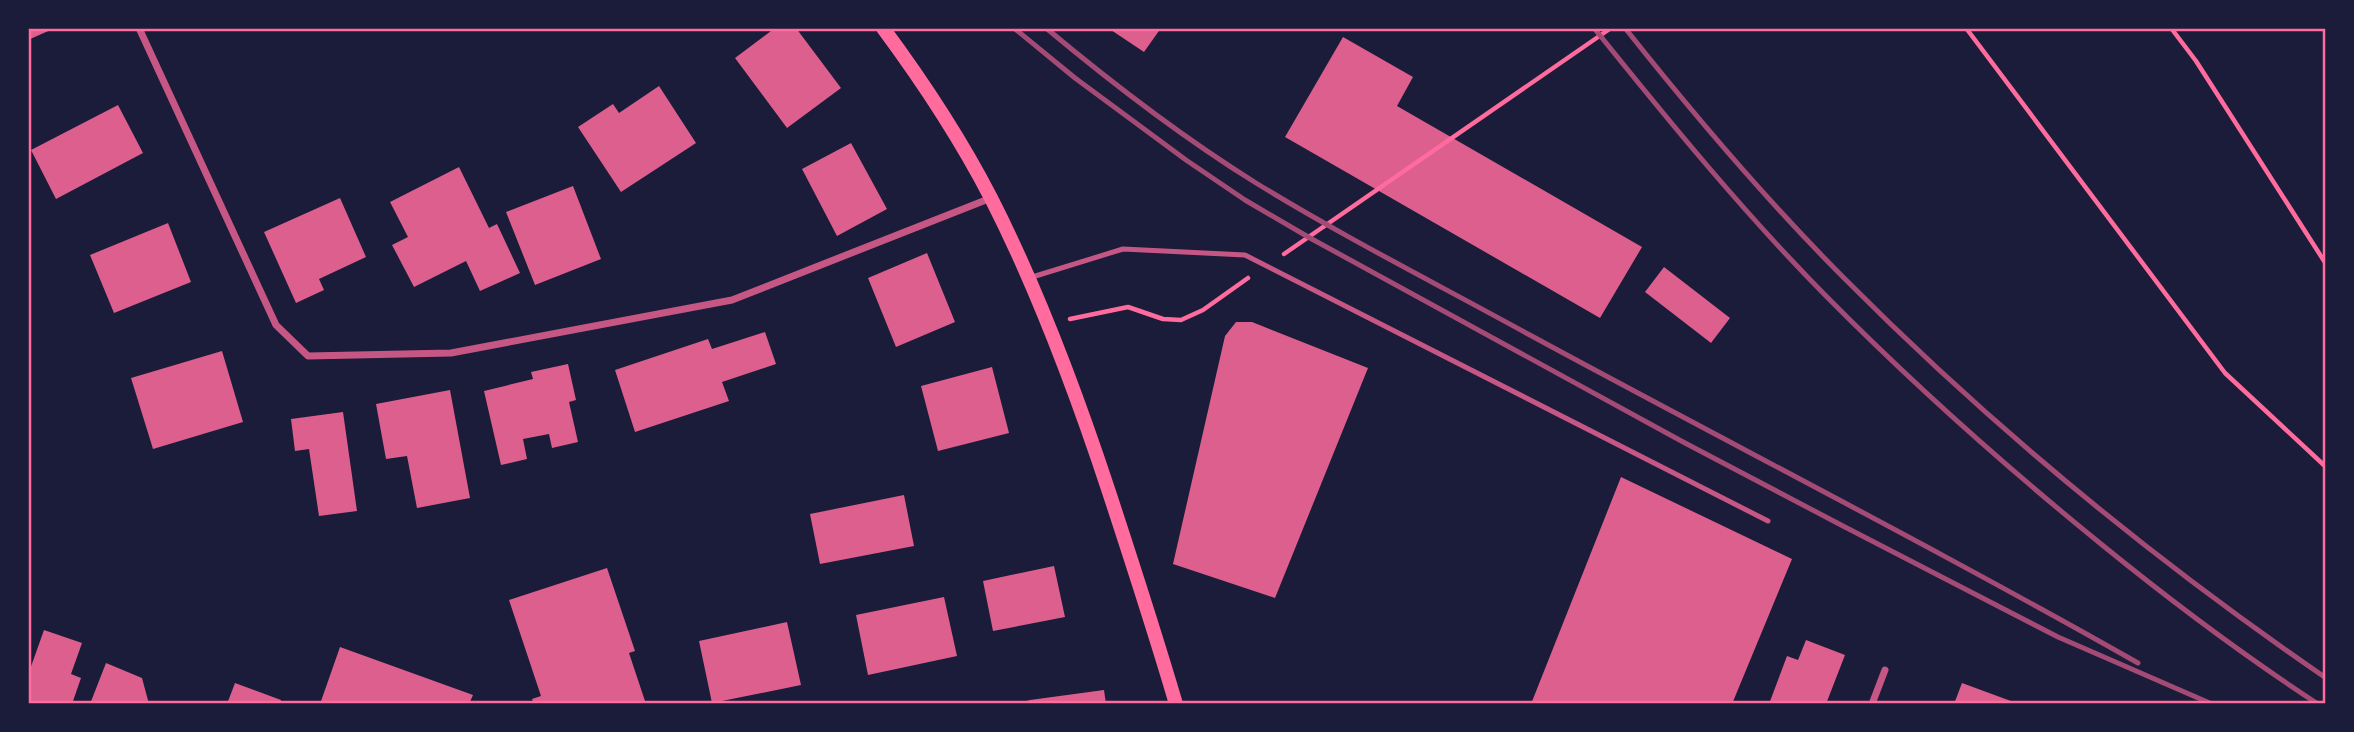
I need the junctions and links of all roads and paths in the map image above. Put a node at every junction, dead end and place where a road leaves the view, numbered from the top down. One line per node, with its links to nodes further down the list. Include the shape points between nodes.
1 (139, 28): 6 (street, via 276,325 308,356 451,353 732,300)
2 (883, 28): 6 (main road, via 952,128)
3 (1611, 28): 7 (path)
4 (1966, 28): 12 (path, via 2225,373)
5 (2172, 28): 8 (path)
6 (991, 198): 10 (main road)
7 (1279, 257)
8 (2326, 264)
9 (1256, 273): 11 (path, via 1181,320 1163,320 1129,307)
10 (1029, 278): 11 (main road); 13 (lane, via 1124,249 1245,255)
11 (1049, 324): 15 (main road, via 1098,459)
12 (2326, 467)
13 (1768, 521)
14 (1885, 670): 16 (street)
15 (1176, 704)
16 (1872, 704)

